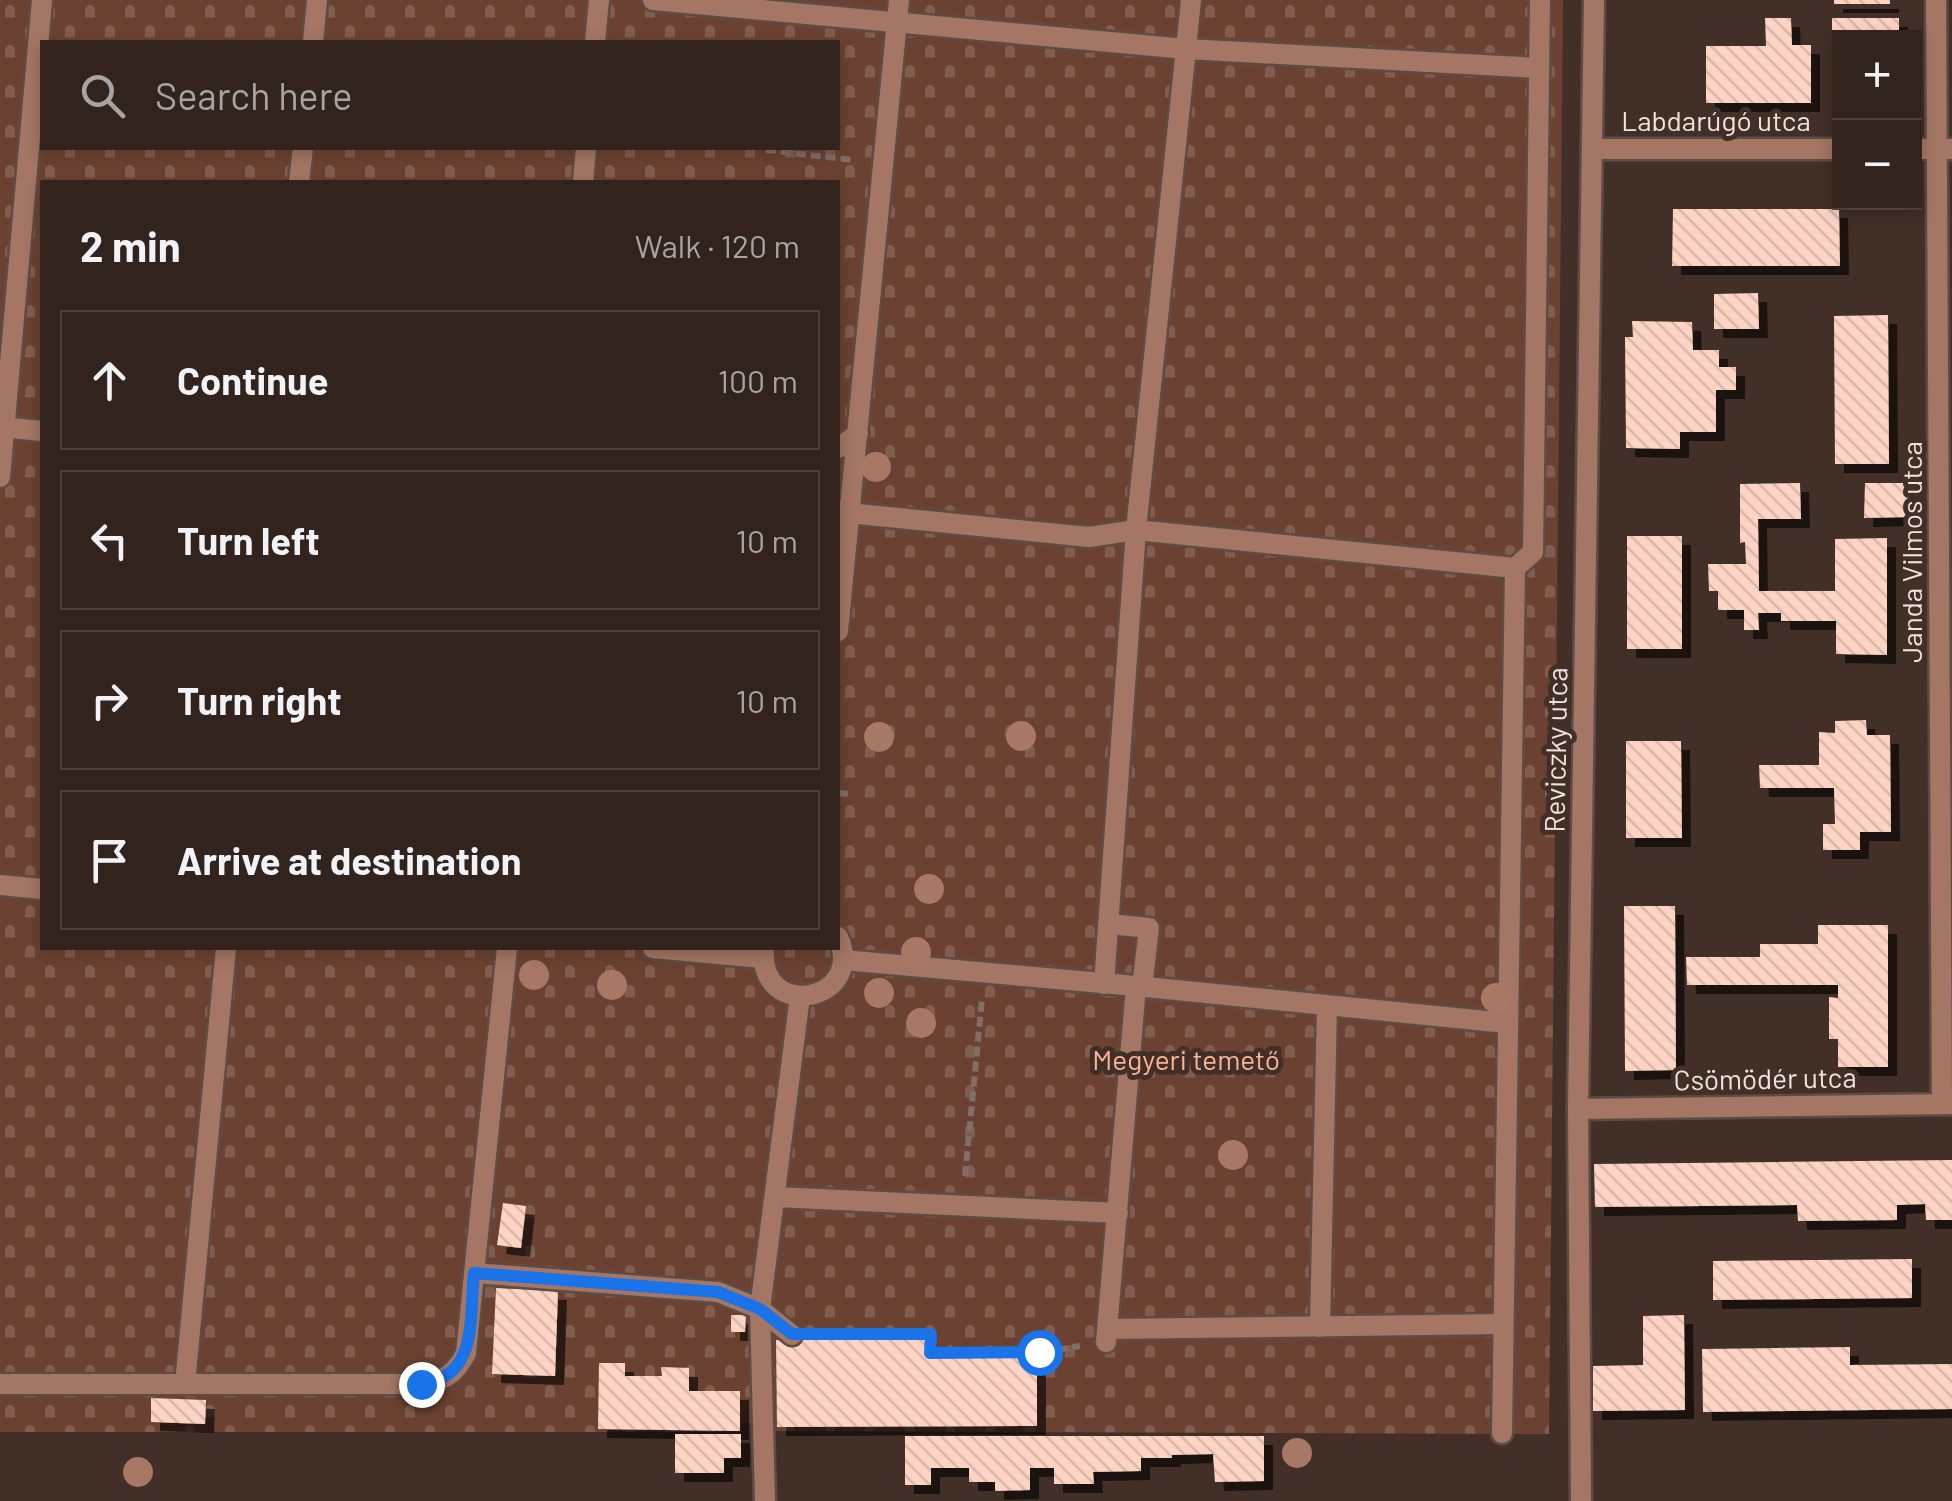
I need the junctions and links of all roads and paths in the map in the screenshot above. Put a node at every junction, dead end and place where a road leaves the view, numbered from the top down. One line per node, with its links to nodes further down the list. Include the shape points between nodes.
1 (42, 0): 24 (street)
2 (317, 0): 11 (street)
3 (599, 0): 12 (street)
4 (653, 0): 10 (street)
5 (899, 0): 10 (street)
6 (1190, 0): 13 (street)
7 (1540, 0): 14 (street)
8 (1594, 0): 15 (street, Reviczky utca)
9 (1936, 0): 17 (street, Janda Vilmos utca)
10 (897, 23): 13 (street); 21 (street)
11 (313, 40)
12 (595, 40)
13 (1186, 48): 14 (street); 30 (street)
14 (1539, 68): 31 (street, via 1533,552)
15 (1593, 149): 16 (street, Labdarúgó utca); 51 (street, Reviczky utca)
16 (1832, 149)
17 (1945, 149): 50 (street, Janda Vilmos utca)
18 (303, 150): 22 (street)
19 (586, 150): 23 (street)
20 (766, 150): 21 (path)
21 (884, 164): 26 (street)
22 (300, 180)
23 (583, 180)
24 (2, 427): 25 (street); 28 (street)
25 (40, 431)
26 (858, 434): 27 (street); 29 (street)
27 (840, 447)
28 (0, 478)
29 (844, 512): 30 (street, via 1090,537); 32 (street)
30 (1136, 530): 31 (street); 37 (street)
31 (1514, 568): 49 (street)
32 (840, 591)
33 (840, 793): 34 (path)
34 (848, 794)
35 (0, 886): 36 (street)
36 (40, 890)
37 (1109, 924): 45 (street); 46 (street, via 1149,928)
38 (840, 946): 43 (street)
39 (226, 950): 62 (street)
40 (507, 950): 55 (street)
41 (697, 950): 42 (street)
42 (763, 953): 47 (street, via 772,982)
43 (843, 960): 44 (street); 47 (street, via 829,987)
44 (984, 973): 45 (street); 53 (path)
45 (1104, 984): 46 (street)
46 (1139, 987): 48 (street); 54 (street)
47 (800, 996): 52 (street)
48 (1327, 1006): 49 (street); 58 (street)
49 (1506, 1022): 57 (street)
50 (1947, 1104): 51 (street, Csömödér utca)
51 (1578, 1109): 65 (street, Reviczky utca)
52 (775, 1197): 53 (street); 56 (street)
53 (963, 1203): 54 (street)
54 (1118, 1212): 60 (street)
55 (474, 1273): 56 (street, via 718,1292); 62 (street, via 466,1353 456,1372 438,1382)
56 (760, 1309): 59 (street); 64 (street)
57 (1503, 1324): 58 (street); 63 (street)
58 (1320, 1326): 60 (street)
59 (792, 1334): 60 (path, via 931,1334 930,1353 1039,1352)
60 (1107, 1336)
61 (0, 1384): 62 (street)
62 (185, 1384)
63 (1502, 1434)
64 (765, 1501)
65 (1581, 1501)

